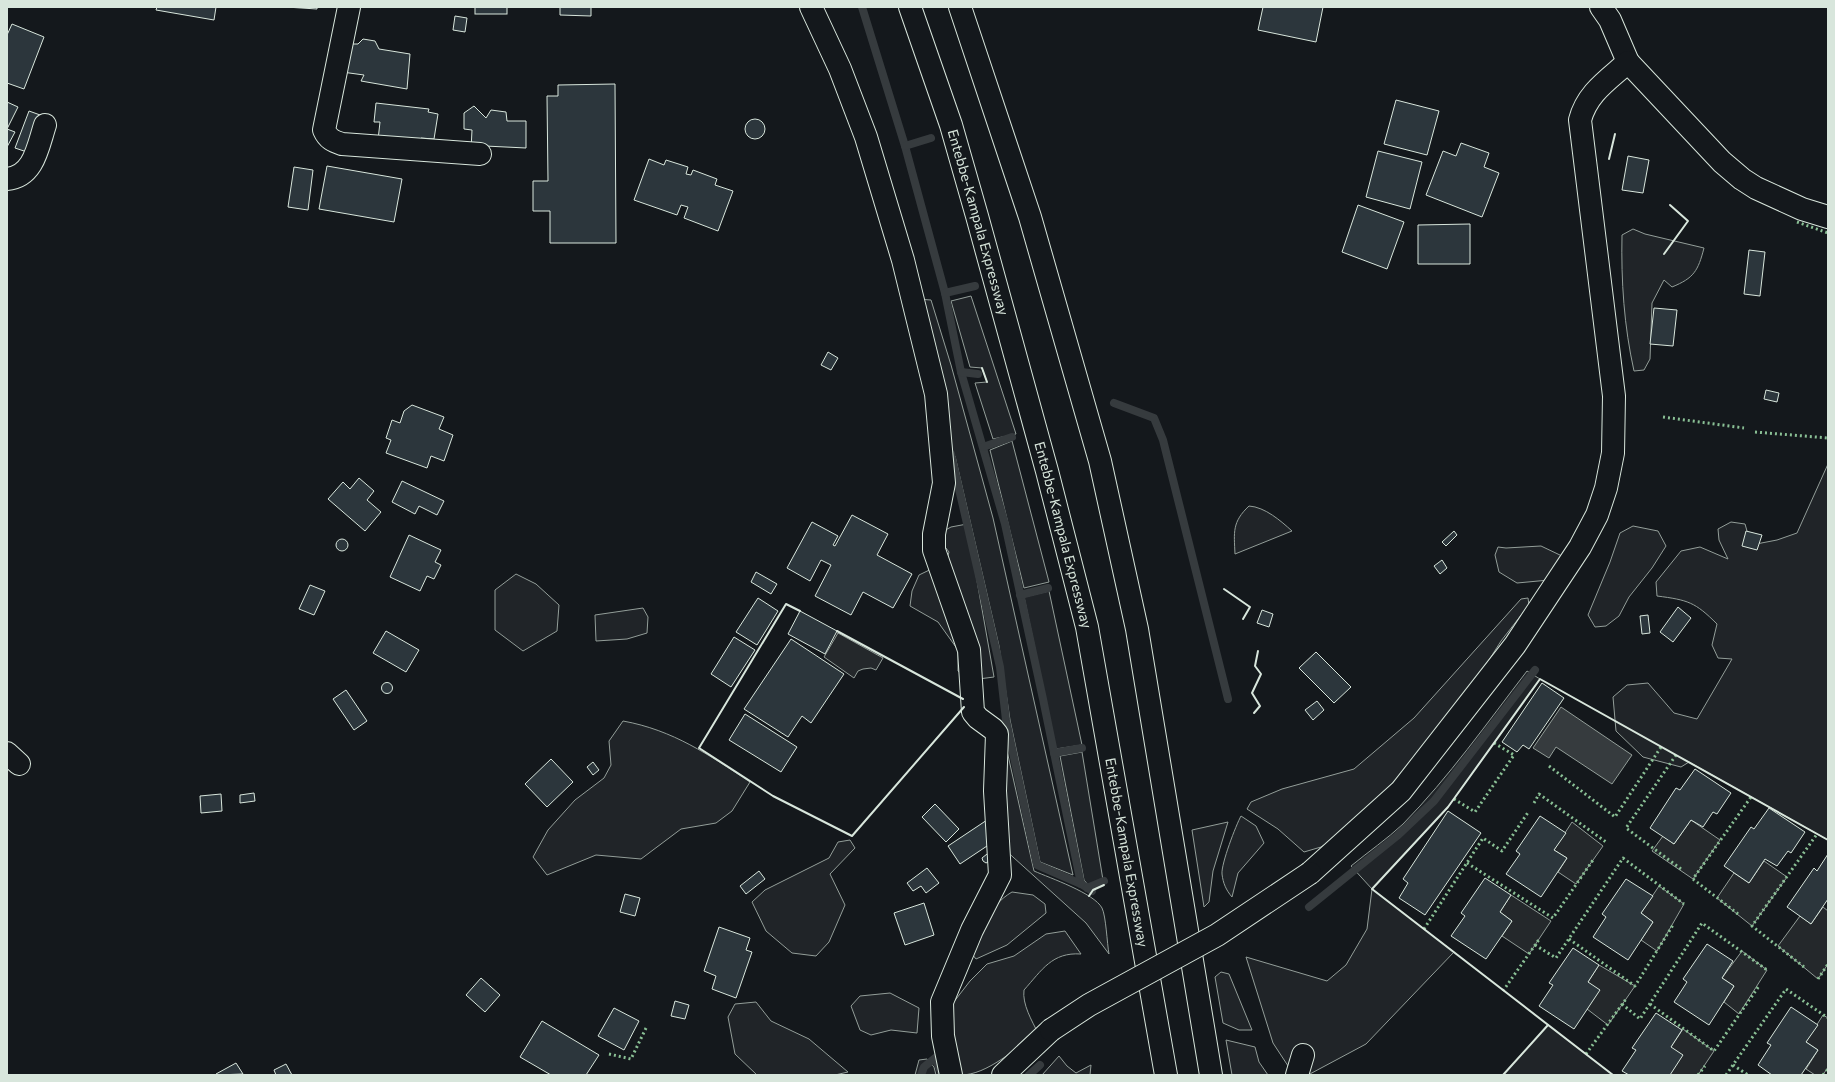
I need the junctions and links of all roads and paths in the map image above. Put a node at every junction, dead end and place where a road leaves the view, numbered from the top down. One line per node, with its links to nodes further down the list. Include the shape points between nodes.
1 (349, 7): 8 (main road, via 324,130 327,136 332,141 342,144)
2 (811, 7): 11 (main road, via 840,69 866,137 903,260 940,419 944,483 934,534 934,550 969,650 973,712 993,728 998,738 994,791 1000,875 972,930 942,1002 943,1036)
3 (910, 7): 13 (main road, Entebbe-Kampala Expressway, via 951,125 977,216 1087,627)
4 (960, 7): 14 (main road, via 1030,217 1100,461 1137,629)
5 (1601, 7): 6 (main road, via 1610,20)
6 (1628, 62): 10 (main road, via 1722,162 1742,179 1789,203); 12 (main road, bridge, via 1591,95 1580,120 1614,396 1613,453 1606,488 1597,515 1580,547 1515,645 1401,790 1310,873 1217,934 1089,1005 1051,1030)
7 (45, 125): 9 (main road, via 33,163 24,173)
8 (480, 154)
9 (7, 179)
10 (1828, 217)
11 (951, 1075)
12 (1003, 1075)
13 (1166, 1075)
14 (1211, 1075)

